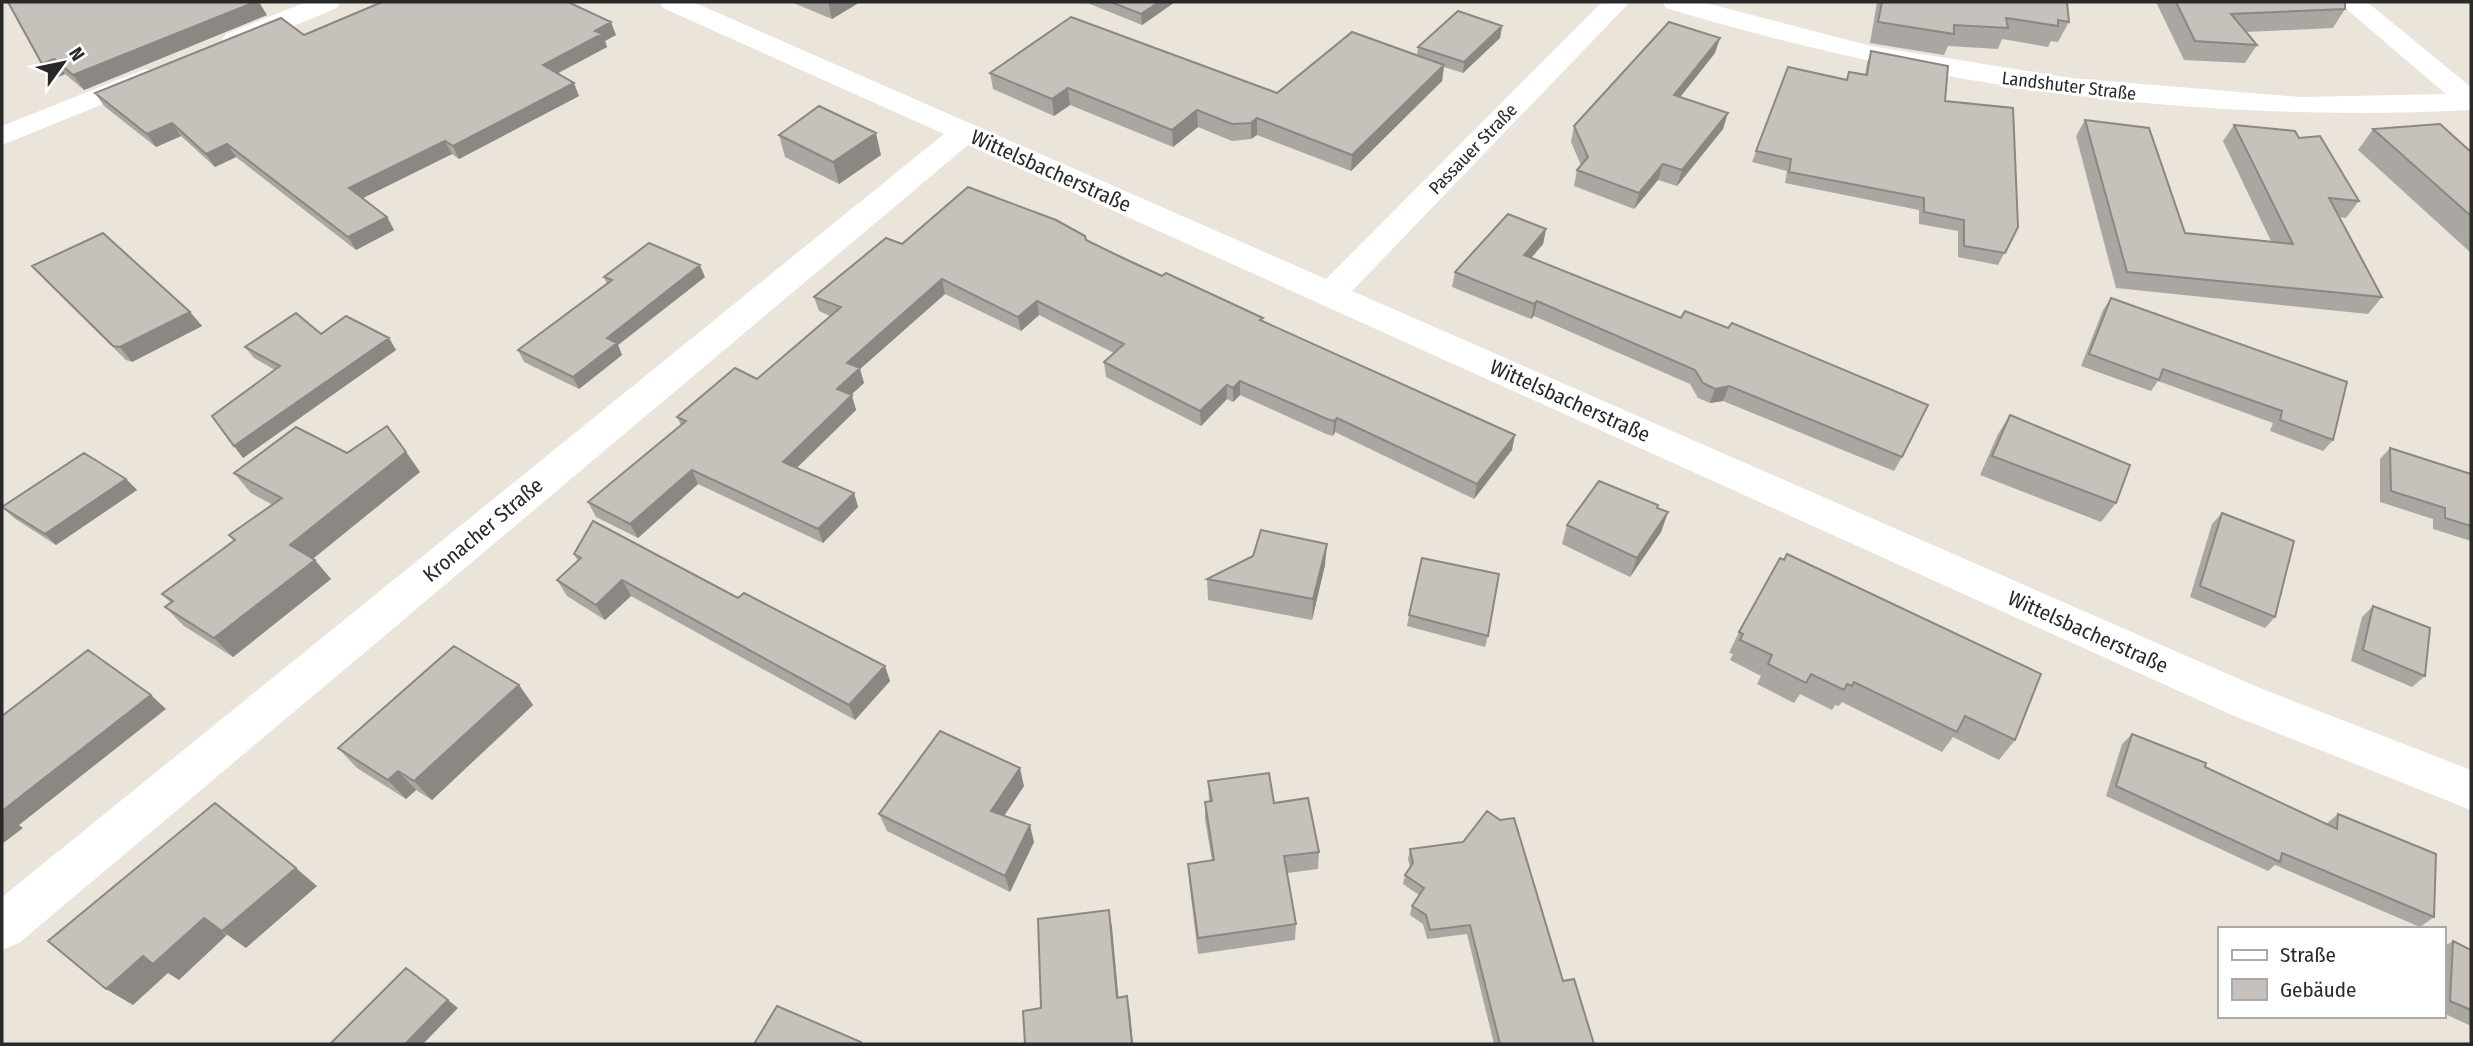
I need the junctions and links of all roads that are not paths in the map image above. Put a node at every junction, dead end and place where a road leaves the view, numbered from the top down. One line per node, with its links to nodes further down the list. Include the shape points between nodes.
1 (328, 2): 6 (street)
2 (672, 2): 9 (street, Wittelsbacherstraße)
3 (1617, 2): 11 (street, Passauer Straße)
4 (1675, 2): 8 (street, Landshuter Straße, via 1881,58 2117,93 2301,106)
5 (2351, 2): 8 (street)
6 (213, 49)
7 (175, 65): 10 (street)
8 (2471, 102)
9 (964, 132): 11 (street, Wittelsbacherstraße); 13 (street, Kronacher Straße)
10 (2, 136)
11 (1329, 295): 12 (street, Wittelsbacherstraße, via 2247,702)
12 (2471, 790)
13 (2, 927)

